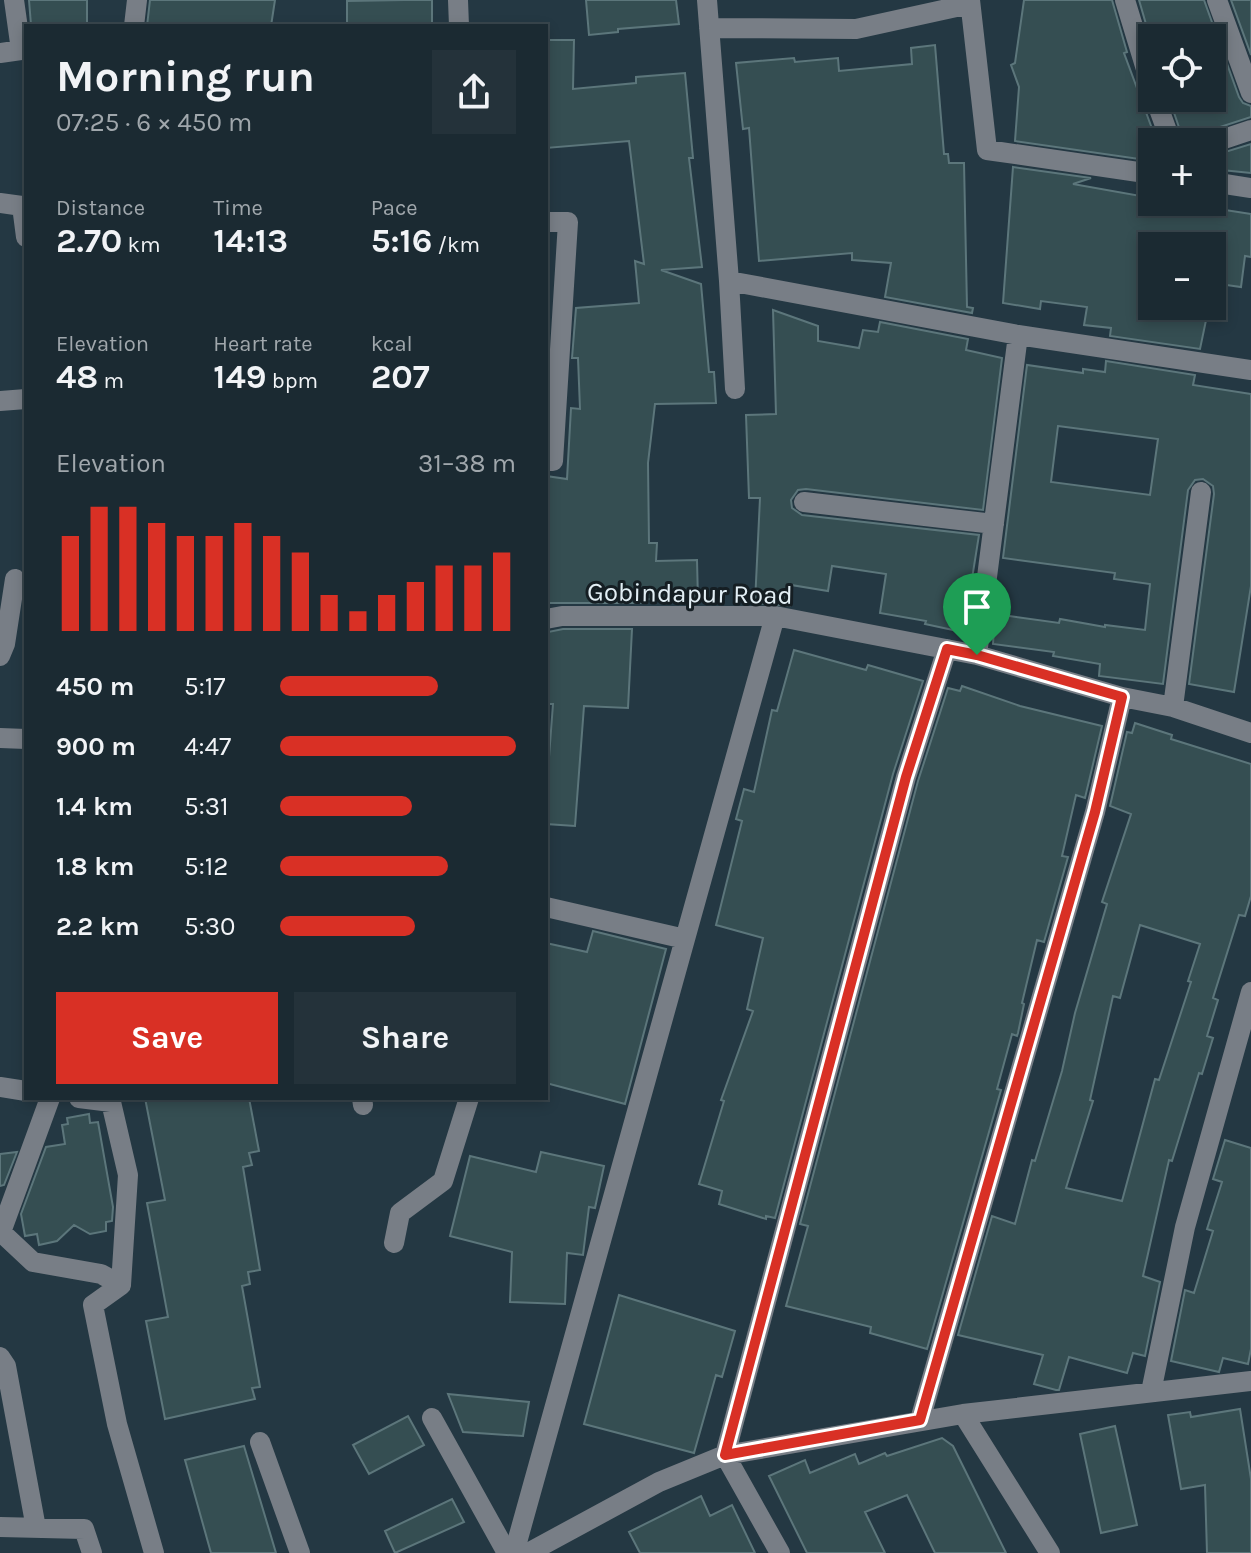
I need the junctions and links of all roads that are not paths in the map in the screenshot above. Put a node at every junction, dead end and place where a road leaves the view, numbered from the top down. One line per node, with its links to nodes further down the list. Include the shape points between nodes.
1 (14, 0): 12 (street, via 21,50)
2 (137, 0): 8 (street)
3 (458, 0): 9 (street)
4 (707, 0): 10 (street)
5 (1125, 0): 11 (street)
6 (1217, 0): 13 (street)
7 (970, 2): 10 (street, via 856,29); 16 (street, via 987,150)
8 (134, 24)
9 (459, 24)
10 (709, 28): 22 (street)
11 (1138, 43)
12 (0, 53)
13 (1251, 93)
14 (1251, 130): 15 (street)
15 (1226, 138)
16 (1138, 172)
17 (1226, 184): 18 (street)
18 (1251, 188)
19 (0, 203): 20 (street, via 22,206)
20 (24, 222)
21 (548, 222): 24 (street, via 568,222)
22 (729, 281): 23 (street); 26 (street)
23 (1018, 335): 25 (street); 32 (street)
24 (553, 365): 29 (street, via 553,461)
25 (1251, 370)
26 (735, 389)
27 (24, 399): 28 (street)
28 (0, 401)
29 (548, 461)
30 (1201, 492): 40 (street)
31 (804, 502): 32 (street)
32 (994, 524): 37 (street)
33 (15, 579): 38 (street)
34 (775, 616): 35 (street, Gobindapur Road); 36 (street, Gobindapur Road); 45 (street)
35 (548, 619)
36 (947, 649): 37 (street, Gobindapur Road); 62 (street, via 906,777)
37 (977, 655): 39 (street, Gobindapur Road)
38 (0, 656)
39 (1122, 697): 40 (street, Gobindapur Road); 60 (street, via 1095,812)
40 (1173, 707): 41 (street, Gobindapur Road)
41 (1251, 733)
42 (0, 738): 43 (street)
43 (24, 739)
44 (548, 907): 45 (street)
45 (685, 939): 69 (street)
46 (1251, 992): 57 (street, via 1185,1227)
47 (0, 1087): 48 (street)
48 (24, 1091)
49 (49, 1100): 52 (street)
50 (95, 1100): 54 (street, via 111,1102 128,1175)
51 (468, 1100): 53 (street, via 443,1181 400,1213)
52 (1, 1231): 54 (street, via 33,1262 101,1274)
53 (394, 1243)
54 (121, 1285): 66 (street, via 93,1305 117,1424)
55 (0, 1357): 64 (street, via 6,1366)
56 (1251, 1381): 57 (street)
57 (1151, 1392): 58 (street)
58 (963, 1414): 60 (street); 72 (street)
59 (432, 1418): 68 (street)
60 (920, 1420): 62 (street)
61 (260, 1442): 67 (street)
62 (725, 1455): 70 (street, via 659,1482); 71 (street)
63 (0, 1527): 64 (street)
64 (36, 1528): 65 (street, via 84,1529)
65 (92, 1553)
66 (154, 1553)
67 (300, 1553)
68 (507, 1553)
69 (514, 1553)
70 (528, 1553)
71 (780, 1553)
72 (1050, 1553)

